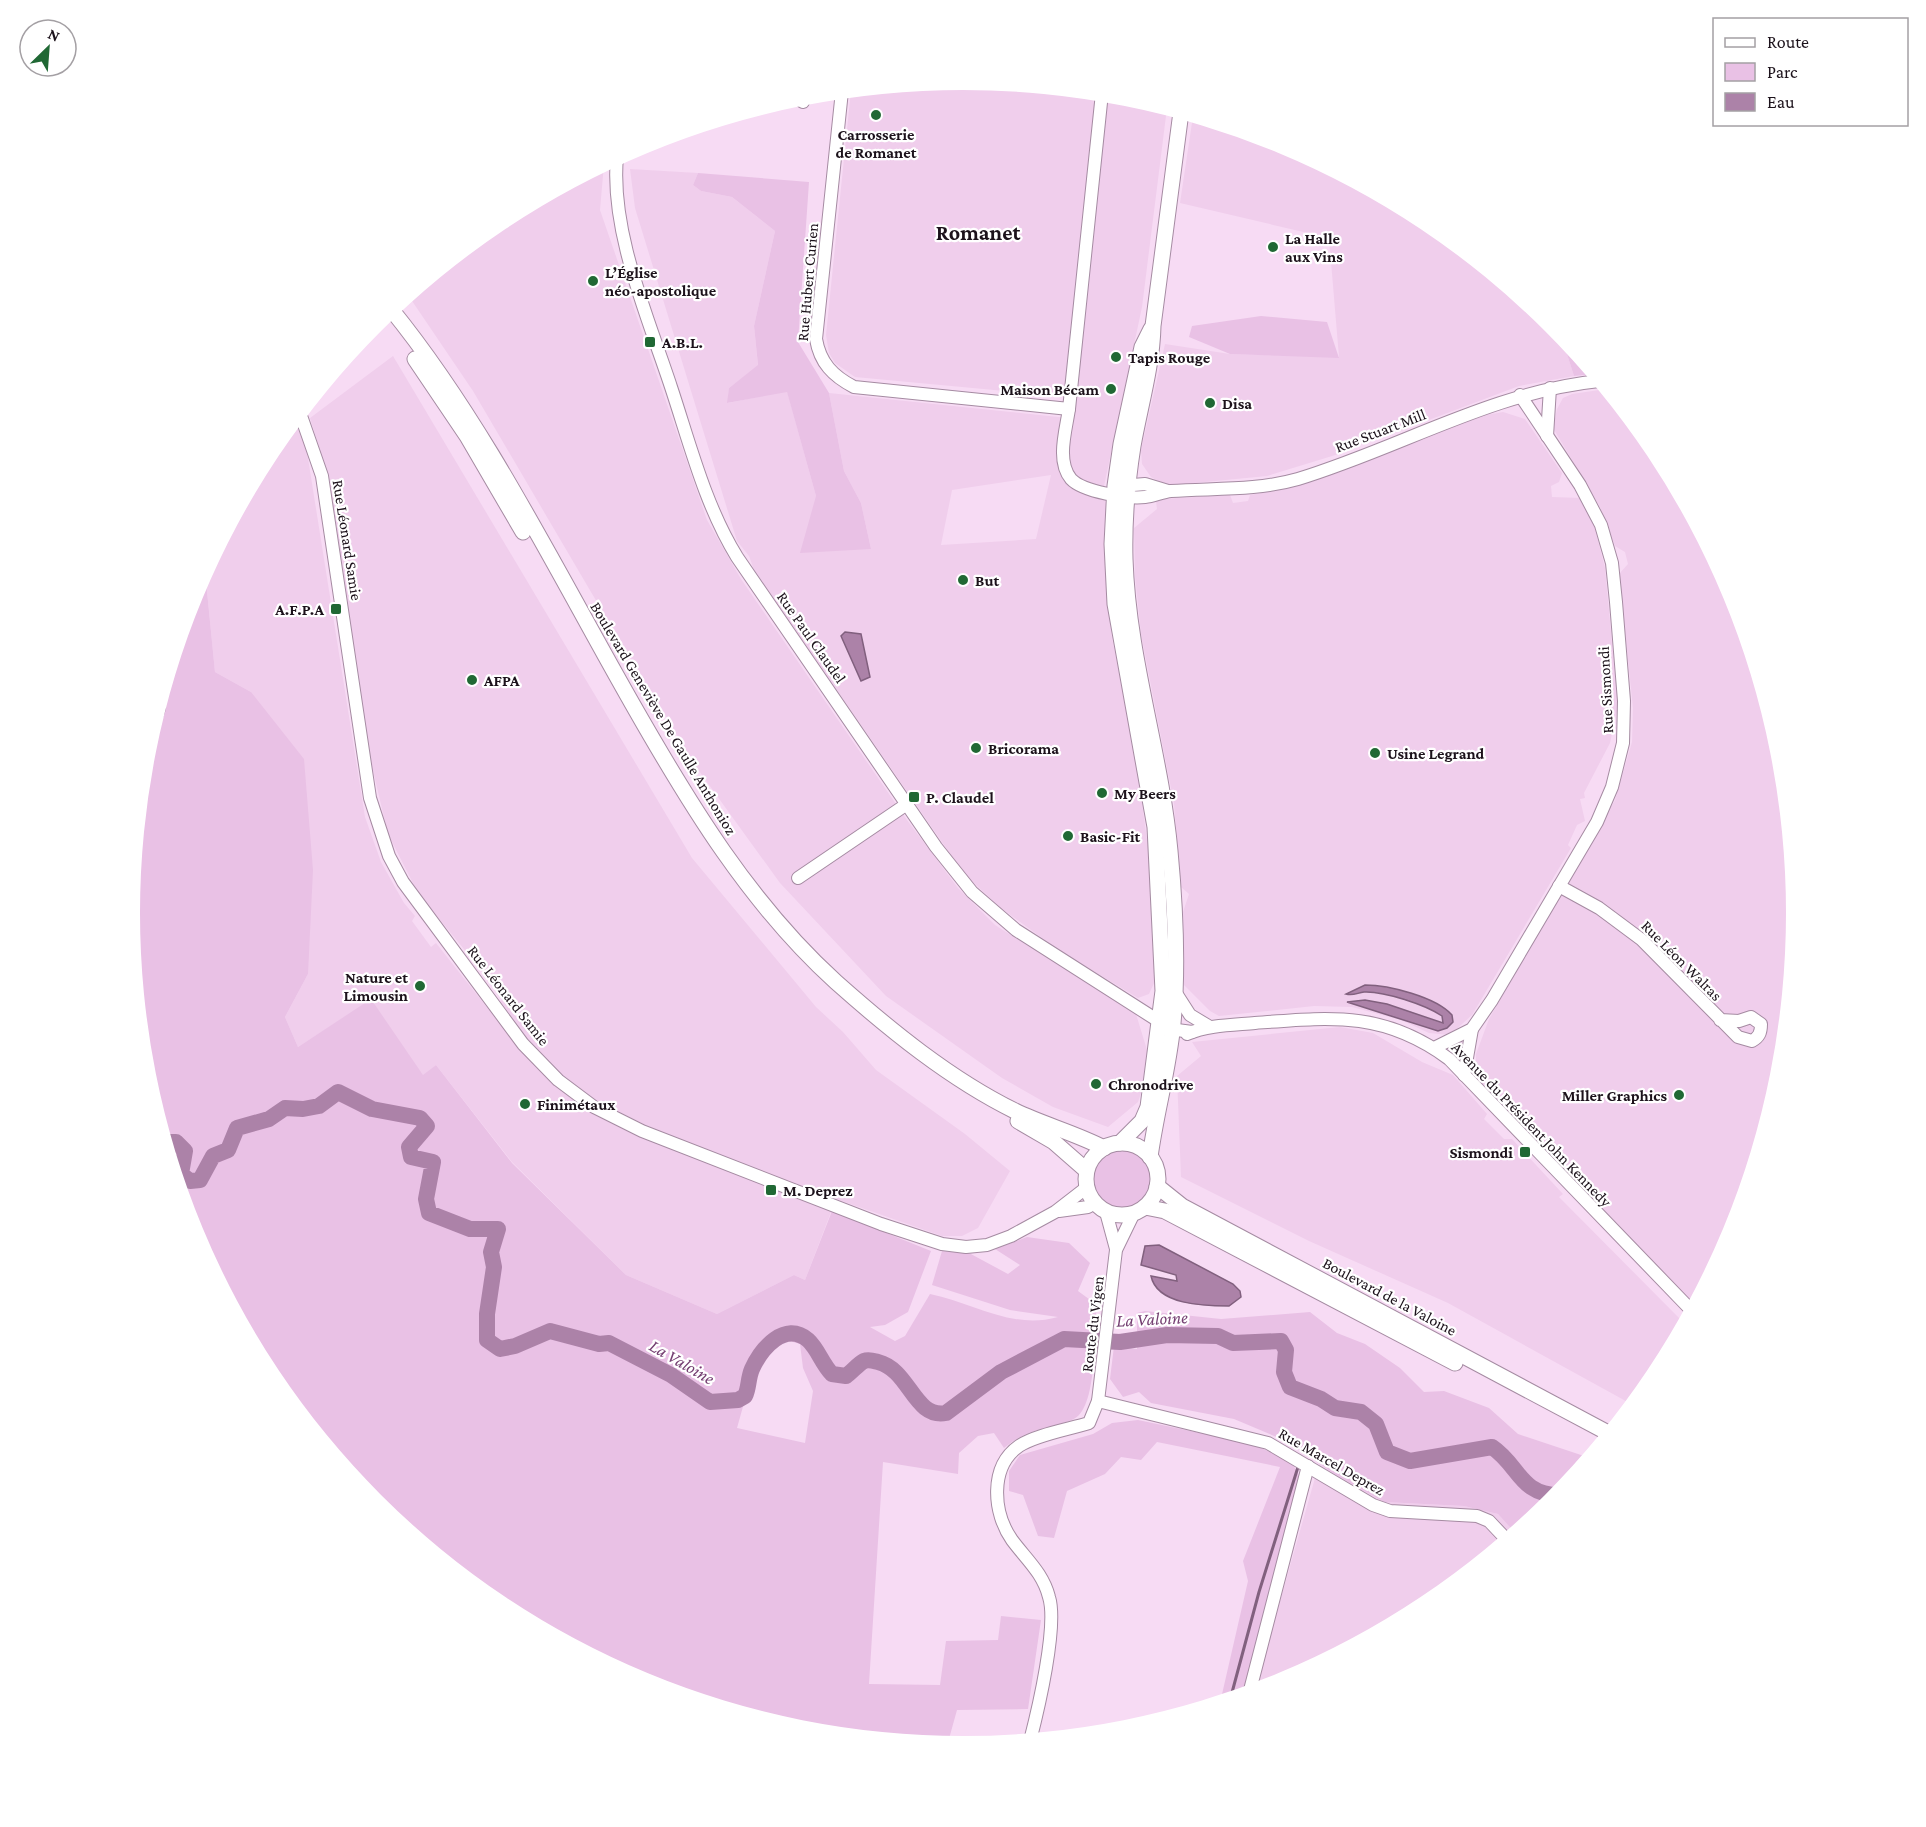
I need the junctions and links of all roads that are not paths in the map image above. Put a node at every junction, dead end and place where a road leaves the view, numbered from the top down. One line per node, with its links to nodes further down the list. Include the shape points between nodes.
1 (841, 99): 10 (street, Rue Hubert Curien, via 816,339 826,367 854,387)
2 (1101, 102): 10 (street)
3 (1180, 119): 13 (main road, via 1153,326 1142,346 1121,444)
4 (617, 167): 14 (street, Rue Paul Claudel, via 616,204 622,230 715,517 736,557)
5 (396, 316): 27 (main road, Boulevard Geneviève De Gaulle Anthonioz, via 475,428 692,806 766,908 835,981 925,1053 1013,1110)
6 (390, 323): 29 (main road, Boulevard Geneviève De Gaulle Anthonioz, via 466,436 685,810 750,901 805,964 896,1044 957,1087 1054,1142)
7 (1591, 382): 8 (street, Rue Stuart Mill)
8 (1550, 388): 9 (street, Rue Stuart Mill); 12 (street)
9 (1520, 395): 12 (street, Rue Sismondi); 13 (street, Rue Stuart Mill, via 1297,479 1240,489 1169,491 1145,484)
10 (1069, 409): 13 (street, via 1065,470 1072,481)
11 (303, 422): 34 (street, Rue Léonard Samie, via 322,476 370,798 389,856 403,882 530,1051 578,1096 642,1131 942,1244 987,1245)
12 (1547, 436): 16 (street, Rue Sismondi, via 1581,485 1601,525 1612,563 1624,701 1623,743 1612,787 1597,822)
13 (1117, 491): 17 (main road, via 1132,632 1160,774 1170,851); 19 (main road, via 1112,544 1115,604 1155,827 1163,991)
14 (907, 804): 15 (street); 19 (street, Rue Paul Claudel, via 984,905 1016,930)
15 (798, 878)
16 (1559, 886): 18 (street, Rue Léon Walras, via 1599,908 1642,940); 21 (street, Rue Sismondi)
17 (1174, 990): 19 (main road); 20 (street, via 1190,1015)
18 (1720, 1020)
19 (1169, 1024): 20 (street, Avenue du Président John Kennedy); 22 (street, Avenue du Président John Kennedy); 24 (main road); 26 (main road, via 1148,1107 1142,1121)
20 (1210, 1027): 22 (street, Avenue du Président John Kennedy); 23 (street, Avenue du Président John Kennedy, via 1332,1017 1373,1022)
21 (1472, 1029): 23 (street); 25 (street, Rue Sismondi)
22 (1192, 1032): 24 (street, Avenue du Président John Kennedy, via 1174,1043)
23 (1434, 1048): 25 (street, Avenue du Président John Kennedy)
24 (1167, 1065): 28 (main road)
25 (1464, 1076): 36 (street, Avenue du Président John Kennedy)
26 (1120, 1143): 27 (main road); 28 (main road, via 1135,1146)
27 (1104, 1148): 29 (main road)
28 (1150, 1157): 30 (main road, via 1157,1173)
29 (1086, 1170): 31 (main road)
30 (1157, 1186): 33 (main road, via 1153,1198); 38 (main road, Boulevard de la Valoine, via 1182,1206)
31 (1086, 1188): 32 (main road); 34 (street)
32 (1100, 1208): 33 (main road, via 1117,1215); 34 (street); 35 (street, Route du Vigen)
33 (1139, 1210): 35 (street, Route du Vigen, via 1121,1234); 39 (main road, Boulevard de la Valoine, via 1165,1211)
34 (1055, 1212)
35 (1116, 1250): 37 (street, Route du Vigen)
36 (1687, 1306)
37 (1098, 1401): 40 (street, Rue Marcel Deprez, via 1268,1443); 43 (street, via 1089,1423 1021,1444 999,1472 997,1497 1002,1522 1041,1575 1050,1599 1047,1657)
38 (1603, 1430)
39 (1597, 1438)
40 (1308, 1466): 41 (street, Rue Marcel Deprez, via 1373,1505 1390,1511 1477,1516 1489,1521); 42 (street)
41 (1503, 1536)
42 (1252, 1684)
43 (1031, 1734)

